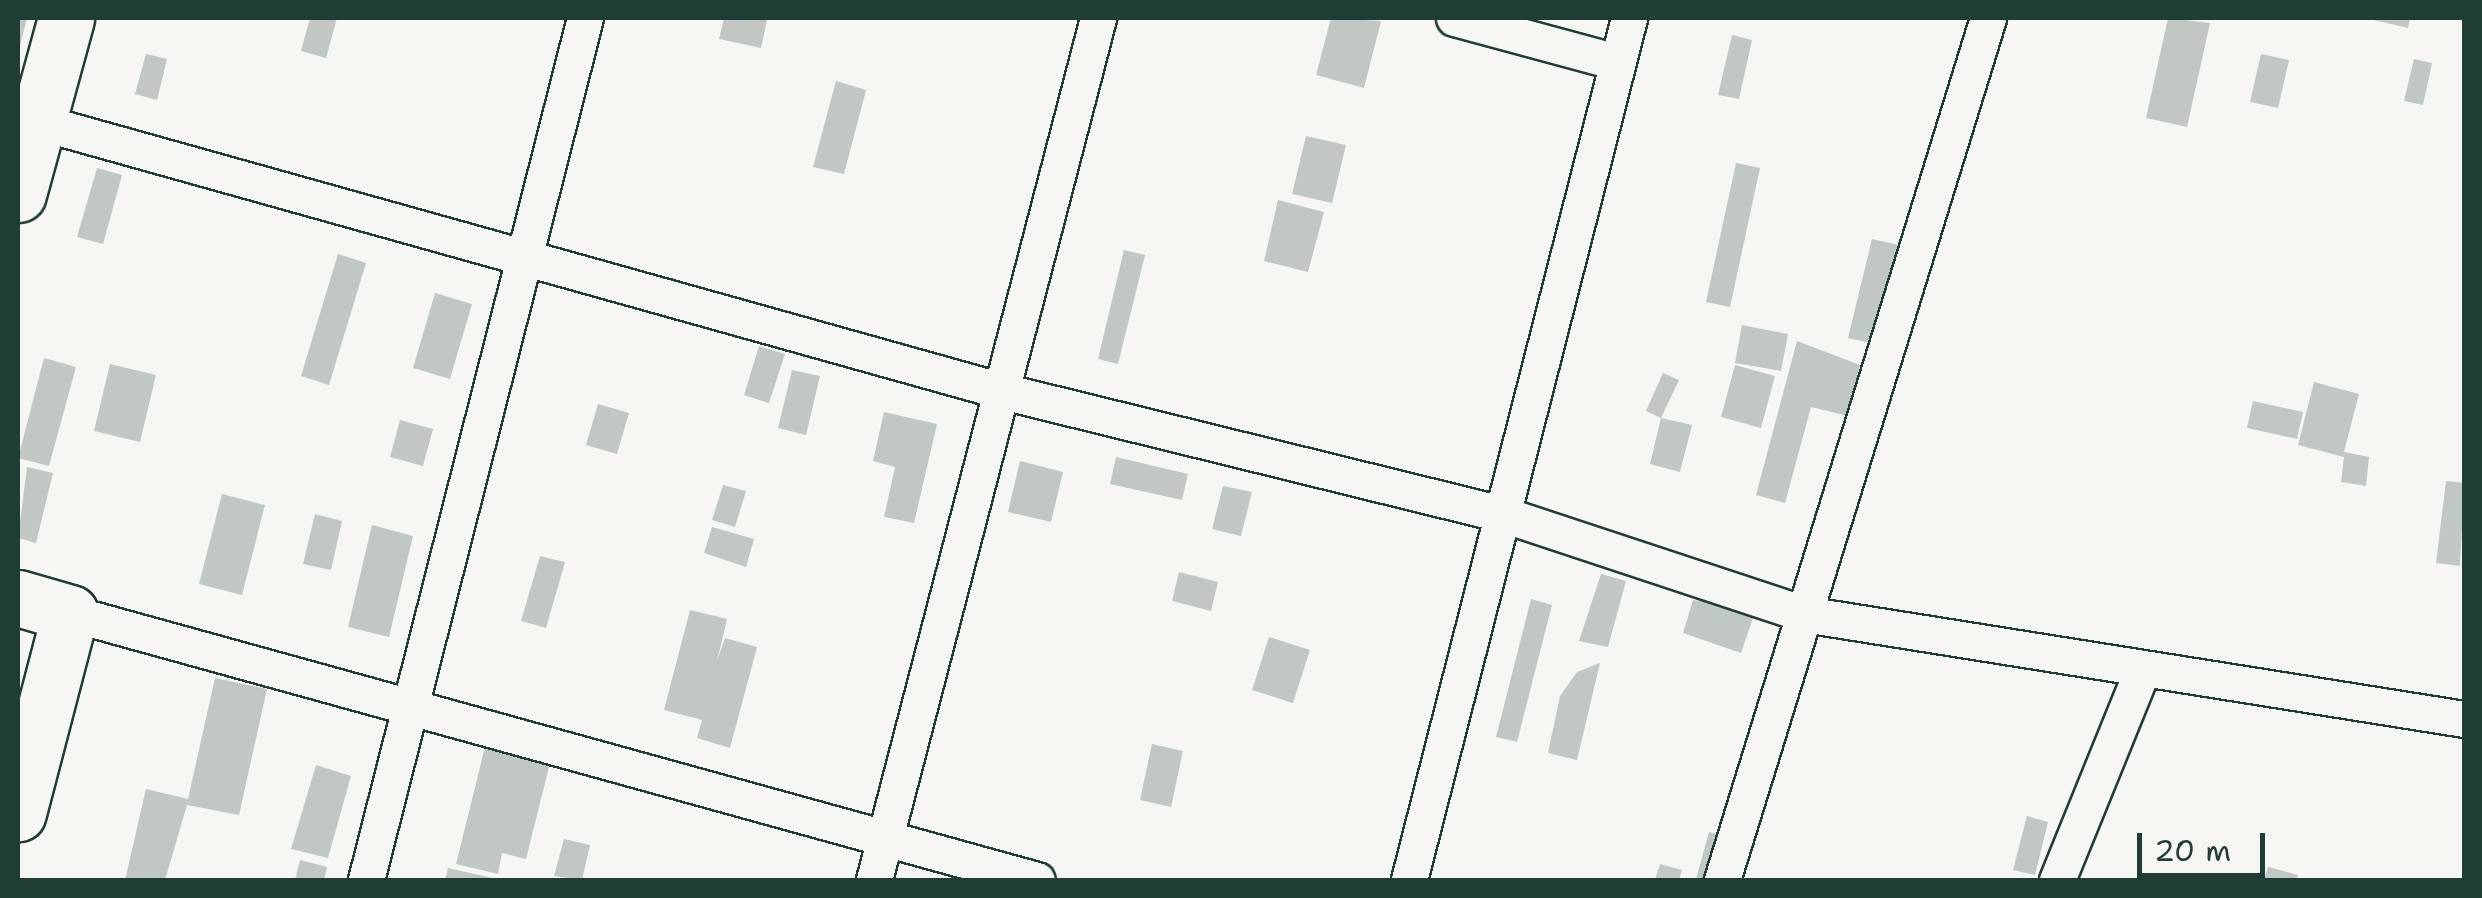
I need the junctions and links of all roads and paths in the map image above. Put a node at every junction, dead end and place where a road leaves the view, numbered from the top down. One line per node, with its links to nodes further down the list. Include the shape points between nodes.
1 (66, 18): 8 (main road)
2 (585, 18): 10 (street)
3 (1098, 18): 11 (street)
4 (1454, 18): 7 (street)
5 (1629, 18): 7 (street)
6 (1988, 18): 15 (street)
7 (1617, 62): 12 (street)
8 (28, 118): 9 (main road); 10 (street)
9 (18, 194)
10 (527, 251): 11 (street); 17 (street)
11 (1002, 391): 12 (street); 20 (street)
12 (1502, 514): 15 (street); 24 (street)
13 (18, 598): 14 (main road)
14 (70, 613): 17 (street); 19 (main road)
15 (1804, 614): 16 (street); 25 (street)
16 (2142, 671): 18 (street); 26 (street)
17 (414, 713): 20 (street); 21 (street)
18 (2464, 718)
19 (18, 814)
20 (883, 844): 22 (street); 23 (street)
21 (366, 880)
22 (874, 880)
23 (1037, 880)
24 (1409, 880)
25 (1722, 880)
26 (2058, 880)

